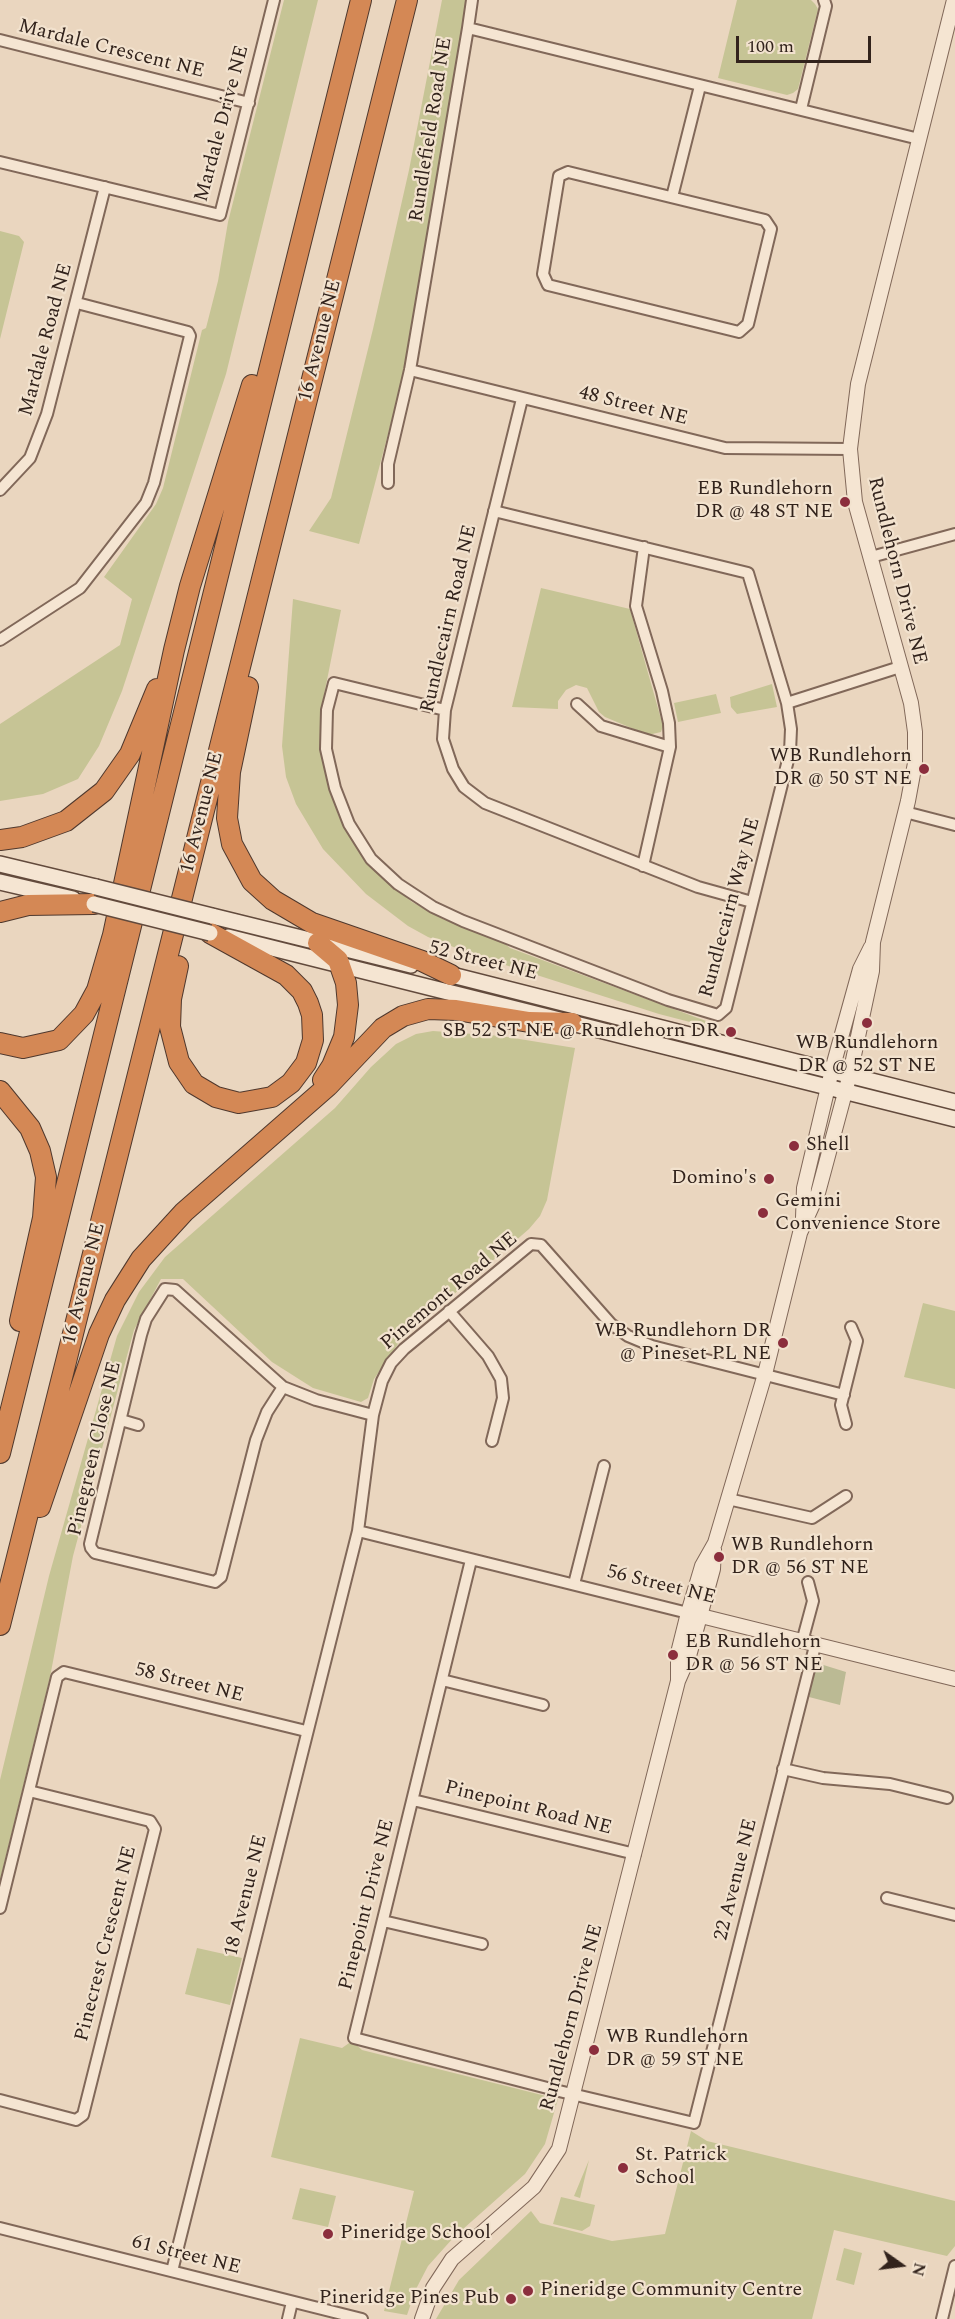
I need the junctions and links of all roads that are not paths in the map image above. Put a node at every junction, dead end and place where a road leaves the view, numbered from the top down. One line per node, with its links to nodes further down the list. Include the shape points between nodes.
1 (274, 0): 10 (street, Mardale Drive NE)
2 (361, 0): 16 (highway, 16 Avenue NE)
3 (407, 0): 19 (highway, 16 Avenue NE)
4 (472, 0): 7 (street)
5 (824, 0): 11 (street, via 826,6)
6 (954, 0): 12 (street, Rundlehorn Drive NE)
7 (468, 28): 9 (street, Rundlefield Road NE); 18 (street, Rundlefield Road NE)
8 (0, 40): 10 (street, Mardale Crescent NE)
9 (700, 86): 11 (street, Rundlefield Road NE); 15 (street)
10 (249, 103): 14 (street, Mardale Drive NE, via 220,215)
11 (801, 109): 12 (street, Rundlefield Road NE)
12 (919, 139): 21 (street, Rundlehorn Drive NE, via 858,384)
13 (0, 162): 14 (street, Mardale Drive NE)
14 (105, 187): 17 (street, Mardale Road NE)
15 (672, 197): 15 (street, via 568,172 560,176 543,274 548,285 739,332 748,324 771,229 765,220)
16 (299, 252): 29 (highway, via 282,288 190,586); 72 (highway, 16 Avenue NE)
17 (77, 303): 23 (street, Mardale Road NE, via 47,414 30,458); 28 (street, via 188,332 190,336 146,503 80,588)
18 (411, 370): 20 (street, 48 Street NE); 22 (street, Rundlefield Road NE, via 388,464)
19 (314, 373): 34 (highway, 16 Avenue NE); 49 (highway, via 312,409 234,748 227,798 228,831 252,881 284,908 312,923)
20 (522, 399): 21 (street, 48 Street NE, via 725,448); 24 (street, Rundlecairn Road NE)
21 (850, 449): 27 (street, Rundlehorn Drive NE, via 855,502)
22 (388, 483)
23 (0, 490)
24 (494, 512): 26 (street, Rundlecairn Way NE); 33 (street, Rundlecairn Road NE)
25 (955, 534): 27 (street)
26 (644, 547): 31 (street, Rundlecairn Way NE, via 748,573); 35 (street, via 636,606 662,691)
27 (871, 557): 30 (street, Rundlehorn Drive NE)
28 (0, 640)
29 (174, 651): 38 (highway, via 129,754 104,791 66,820 22,837); 51 (highway, via 116,924 97,990 84,1014 59,1040 23,1048)
30 (900, 667): 31 (street); 36 (street, Rundlehorn Drive NE, via 915,732 915,763)
31 (787, 703): 43 (street, Rundlecairn Way NE, via 790,752)
32 (577, 704): 35 (street, via 601,726)
33 (445, 710): 40 (street, Rundlecairn Road NE, via 443,739 464,787 485,803); 43 (street, Rundlecairn Way NE, via 334,683 327,710 326,749 349,824 371,859 398,884 433,907 668,1000 718,1015 726,1008)
34 (226, 720): 45 (highway, via 171,999 170,1027 179,1062 194,1084 226,1101 239,1103 272,1097 299,1074 310,1053 314,1027 308,1003 286,975); 78 (highway, 16 Avenue NE)
35 (670, 747): 40 (street)
36 (905, 812): 37 (street); 46 (street, Rundlehorn Drive NE)
37 (955, 825)
38 (0, 840)
39 (0, 864): 42 (main road, 52 Street NE)
40 (643, 866): 43 (street, Rundlecairn Road NE)
41 (0, 882): 42 (main road, 52 Street NE)
42 (95, 896): 44 (highway); 45 (main road, 52 Street NE, bridge)
43 (752, 902)
44 (0, 912)
45 (211, 924): 47 (main road, 52 Street NE); 48 (main road, 52 Street NE)
46 (873, 942): 52 (street, Rundlehorn Drive NE, via 860,969); 53 (street, Rundlehorn Drive NE, via 872,971)
47 (318, 943): 48 (highway, via 331,952); 49 (main road, 52 Street NE)
48 (338, 964): 50 (main road, 52 Street NE); 58 (highway, via 348,993 346,1026 332,1066)
49 (451, 975): 52 (main road, 52 Street NE)
50 (572, 1023): 54 (main road, 52 Street NE); 58 (highway, via 529,1022 443,1009 415,1012 383,1028)
51 (0, 1043)
52 (832, 1070): 53 (main road, 52 Street NE); 54 (street, Rundlehorn Drive NE)
53 (850, 1074): 56 (street, Rundlehorn Drive NE); 57 (main road, 52 Street NE)
54 (829, 1087): 56 (main road, 52 Street NE); 60 (street, Rundlehorn Drive NE, via 804,1188)
55 (0, 1090): 66 (highway, via 17,1108 35,1139 46,1190)
56 (845, 1091): 59 (main road, 52 Street NE); 60 (street, Rundlehorn Drive NE, via 818,1192)
57 (955, 1101)
58 (303, 1107): 78 (highway, via 178,1218 146,1253 123,1287 91,1353 26,1548)
59 (955, 1119)
60 (803, 1223): 63 (street, Rundlehorn Drive NE)
61 (450, 1311): 63 (street, Pinemont Road NE, via 531,1244 541,1245 611,1324 628,1336 652,1346); 67 (street, Pinemont Road NE, via 391,1363); 71 (street, via 501,1378 503,1398)
62 (851, 1328): 65 (street, via 857,1341)
63 (765, 1374): 65 (street, Pinemont Road NE); 75 (street, Rundlehorn Drive NE)
64 (284, 1387): 67 (street, Pinegreen Close NE, via 315,1400); 68 (street, Pinegreen Close NE, via 175,1290 165,1289 146,1319); 68 (street, Pinegreen Close NE, via 267,1412 256,1440 221,1578 214,1582 95,1553 91,1548)
65 (844, 1395): 69 (street, via 841,1405)
66 (0, 1411)
67 (373, 1415): 76 (street, Pinemont Road NE)
68 (121, 1420): 70 (street)
69 (846, 1424)
70 (138, 1425)
71 (492, 1441)
72 (0, 1453)
73 (604, 1466): 80 (street)
74 (846, 1497): 75 (street, via 812,1518)
75 (728, 1499): 81 (street, Rundlehorn Drive NE, via 715,1544 713,1569)
76 (358, 1531): 77 (street, 56 Street NE); 87 (street, 18 Avenue NE)
77 (471, 1560): 80 (street, 56 Street NE); 85 (street, Pinepoint Drive NE)
78 (15, 1569): 82 (highway, 16 Avenue NE)
79 (808, 1582): 83 (street, 22 Avenue NE, via 813,1601)
80 (574, 1584): 81 (street, 56 Street NE)
81 (694, 1615): 83 (street, 56 Street NE); 92 (street, Rundlehorn Drive NE, via 689,1656 678,1681)
82 (0, 1625)
83 (808, 1644): 84 (street, 56 Street NE); 88 (street, 22 Avenue NE)
84 (955, 1679)
85 (442, 1680): 86 (street); 91 (street, Pinepoint Drive NE)
86 (543, 1705)
87 (306, 1731): 89 (street, 58 Street NE, via 64,1672 57,1677); 102 (street, 18 Avenue NE)
88 (783, 1769): 90 (street, via 823,1778 890,1784); 98 (street, 22 Avenue NE, via 694,2123)
89 (29, 1791): 94 (street); 99 (street, Pinecrest Crescent NE, via 150,1821 155,1829 83,2115 76,2120)
90 (946, 1798)
91 (412, 1800): 92 (street, Pinepoint Road NE); 96 (street, Pinepoint Drive NE)
92 (635, 1854): 98 (street, Rundlehorn Drive NE)
93 (887, 1898): 95 (street)
94 (0, 1908)
95 (955, 1915)
96 (383, 1921): 97 (street); 98 (street, Pinepoint Drive NE, via 354,2038)
97 (482, 1944)
98 (573, 2095): 106 (street, Rundlehorn Drive NE, via 558,2149 547,2169 534,2187 452,2259 433,2288)
99 (0, 2100)
100 (0, 2228): 102 (street, 61 Street NE)
101 (955, 2266): 107 (street)
102 (172, 2271): 103 (street, 61 Street NE)
103 (292, 2302): 104 (street); 105 (street, 61 Street NE)
104 (288, 2319)
105 (362, 2319)
106 (422, 2319)
107 (942, 2319)

